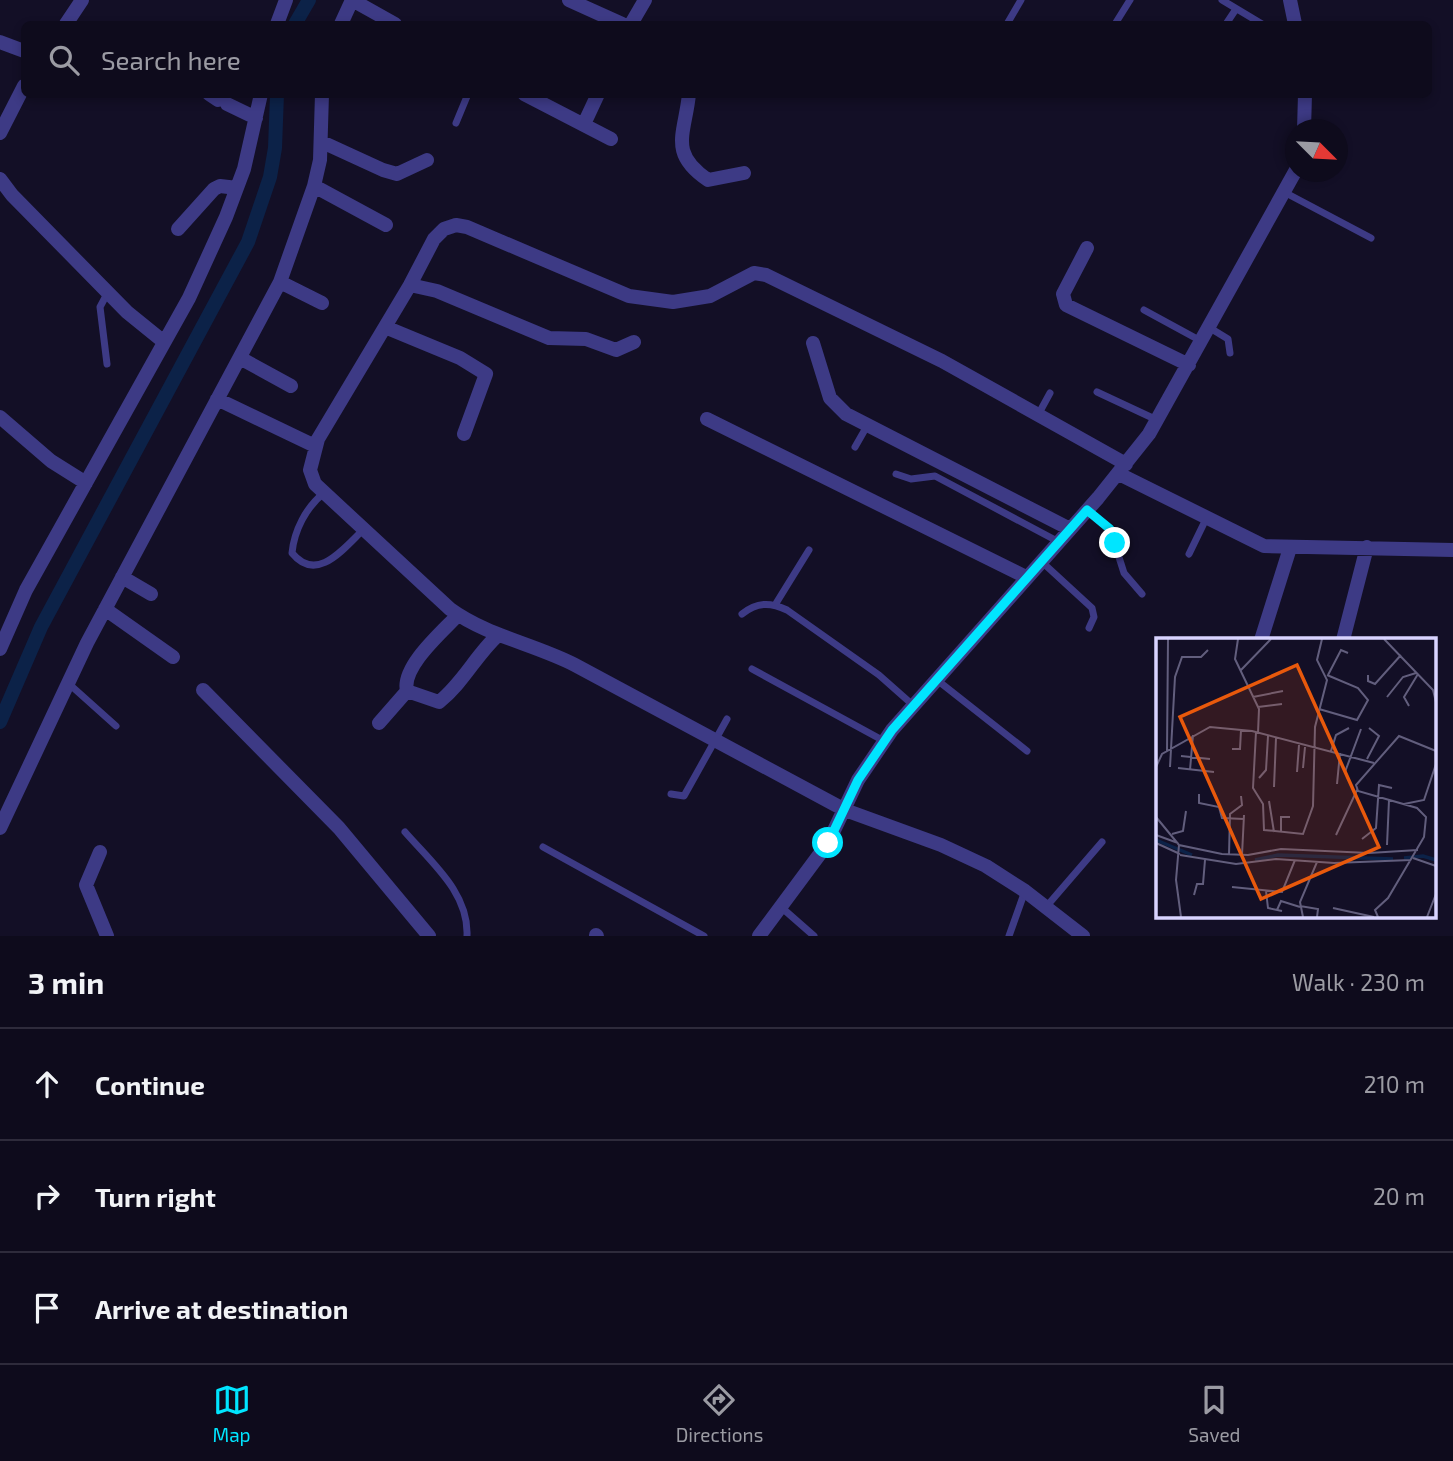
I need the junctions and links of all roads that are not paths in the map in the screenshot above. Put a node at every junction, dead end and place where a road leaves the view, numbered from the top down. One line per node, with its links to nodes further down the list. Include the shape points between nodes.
1 (82, 0): 11 (street)
2 (286, 0): 12 (street)
3 (352, 0): 13 (street); 14 (street)
4 (569, 0): 15 (street)
5 (645, 0): 16 (street)
6 (1021, 0): 17 (lane)
7 (1130, 0): 18 (lane)
8 (1222, 0): 10 (lane)
9 (1290, 0): 21 (street)
10 (1236, 9): 19 (lane); 20 (lane)
11 (68, 21)
12 (278, 21)
13 (342, 21)
14 (390, 21)
15 (615, 21)
16 (633, 21)
17 (1009, 21)
18 (1117, 21)
19 (1228, 21)
20 (1257, 21)
21 (1294, 21)
22 (0, 42): 23 (street)
23 (21, 50)
24 (21, 92): 37 (street)
25 (260, 98): 33 (street)
26 (322, 98): 39 (street)
27 (466, 98): 35 (lane)
28 (532, 98): 36 (street)
29 (596, 98): 36 (street)
30 (688, 98): 41 (street, via 681,138 682,154 692,169 708,180)
31 (1305, 98): 34 (street)
32 (218, 100): 33 (street)
33 (256, 118): 45 (street)
34 (1304, 119)
35 (456, 122)
36 (584, 124): 38 (street)
37 (0, 133)
38 (611, 139)
39 (322, 142): 40 (street, via 397,174); 44 (street)
40 (427, 160)
41 (744, 173)
42 (0, 178): 53 (street)
43 (1289, 182): 46 (street)
44 (314, 186): 47 (street); 51 (street)
45 (237, 188): 48 (street, via 214,189); 58 (street, via 189,298)
46 (1284, 192): 49 (lane); 57 (street)
47 (386, 225)
48 (178, 229)
49 (1371, 238)
50 (1087, 248): 65 (street, via 1063,294 1066,305)
51 (280, 282): 54 (street); 63 (street)
52 (410, 285): 56 (street); 59 (street, via 437,291 549,338 586,339 616,350); 70 (street, via 434,239 456,225 629,296 673,302 710,296 754,272 934,357)
53 (108, 292): 58 (street); 64 (lane, via 100,307)
54 (322, 303)
55 (1144, 310): 61 (lane)
56 (386, 327): 75 (street, via 486,374); 76 (street)
57 (1210, 328): 61 (street); 62 (lane, via 1228,339)
58 (164, 342): 80 (street)
59 (634, 342)
60 (813, 342): 74 (street, via 830,398)
61 (1202, 342): 65 (street)
62 (1230, 353)
63 (240, 358): 66 (street); 69 (street)
64 (107, 364)
65 (1189, 365): 73 (street)
66 (291, 386)
67 (1097, 392): 73 (lane)
68 (1050, 393): 70 (lane)
69 (217, 399): 76 (street); 93 (street)
70 (1038, 415): 78 (street)
71 (0, 417): 80 (street, via 51,461)
72 (707, 419): 94 (street)
73 (1158, 420): 78 (street)
74 (867, 425): 77 (lane); 85 (street)
75 (464, 434)
76 (315, 446): 81 (street, via 310,470)
77 (855, 446)
78 (1123, 469): 82 (street); 83 (street)
79 (896, 474): 86 (lane, via 911,479 935,475)
80 (86, 483): 105 (street, via 26,590)
81 (325, 493): 84 (street); 84 (lane, via 306,513 293,541 292,553 297,559 306,565 325,564)
82 (1087, 510): 85 (street); 96 (lane, via 1110,529 1124,573)
83 (1206, 519): 88 (street, via 1255,544); 91 (lane)
84 (364, 529): 100 (street)
85 (1070, 529): 86 (street)
86 (1059, 542): 92 (street)
87 (1367, 547): 88 (street); 90 (street); 104 (street)
88 (1290, 548): 103 (street)
89 (809, 550): 97 (lane)
90 (1453, 550)
91 (1189, 554)
92 (1041, 562): 94 (street); 101 (lane, via 1092,608)
93 (122, 577): 95 (street); 98 (street)
94 (1026, 577): 108 (street)
95 (151, 594)
96 (1142, 594)
97 (775, 605): 99 (lane, via 758,604); 112 (lane, via 879,675)
98 (105, 609): 106 (street); 109 (street)
99 (742, 614)
100 (458, 615): 102 (street); 111 (street, via 409,670)
101 (1089, 628)
102 (498, 635): 111 (street, via 439,702); 116 (street, via 545,650)
103 (1262, 638)
104 (1344, 638)
105 (0, 649)
106 (173, 657)
107 (752, 669): 117 (lane)
108 (936, 679): 112 (street); 118 (lane)
109 (67, 682): 115 (lane); 121 (street)
110 (203, 690): 130 (street, via 339,828)
111 (407, 691): 114 (street)
112 (914, 706): 117 (street)
113 (727, 719): 116 (lane)
114 (379, 723)
115 (116, 726)
116 (716, 739): 119 (lane, via 684,796); 120 (street)
117 (884, 741): 120 (street)
118 (1027, 751)
119 (670, 794)
120 (845, 810): 126 (street, via 941,845); 127 (street, via 828,843)
121 (0, 828)
122 (405, 832): 131 (lane, via 461,900 468,916)
123 (1102, 842): 128 (lane)
124 (543, 847): 132 (lane)
125 (100, 852): 129 (street, via 86,885)
126 (1025, 891): 128 (street); 135 (lane)
127 (781, 907): 133 (street); 134 (lane)
128 (1046, 907): 136 (street)
129 (107, 936)
130 (429, 936)
131 (467, 936)
132 (704, 936)
133 (759, 936)
134 (814, 936)
135 (1009, 936)
136 (1083, 936)

